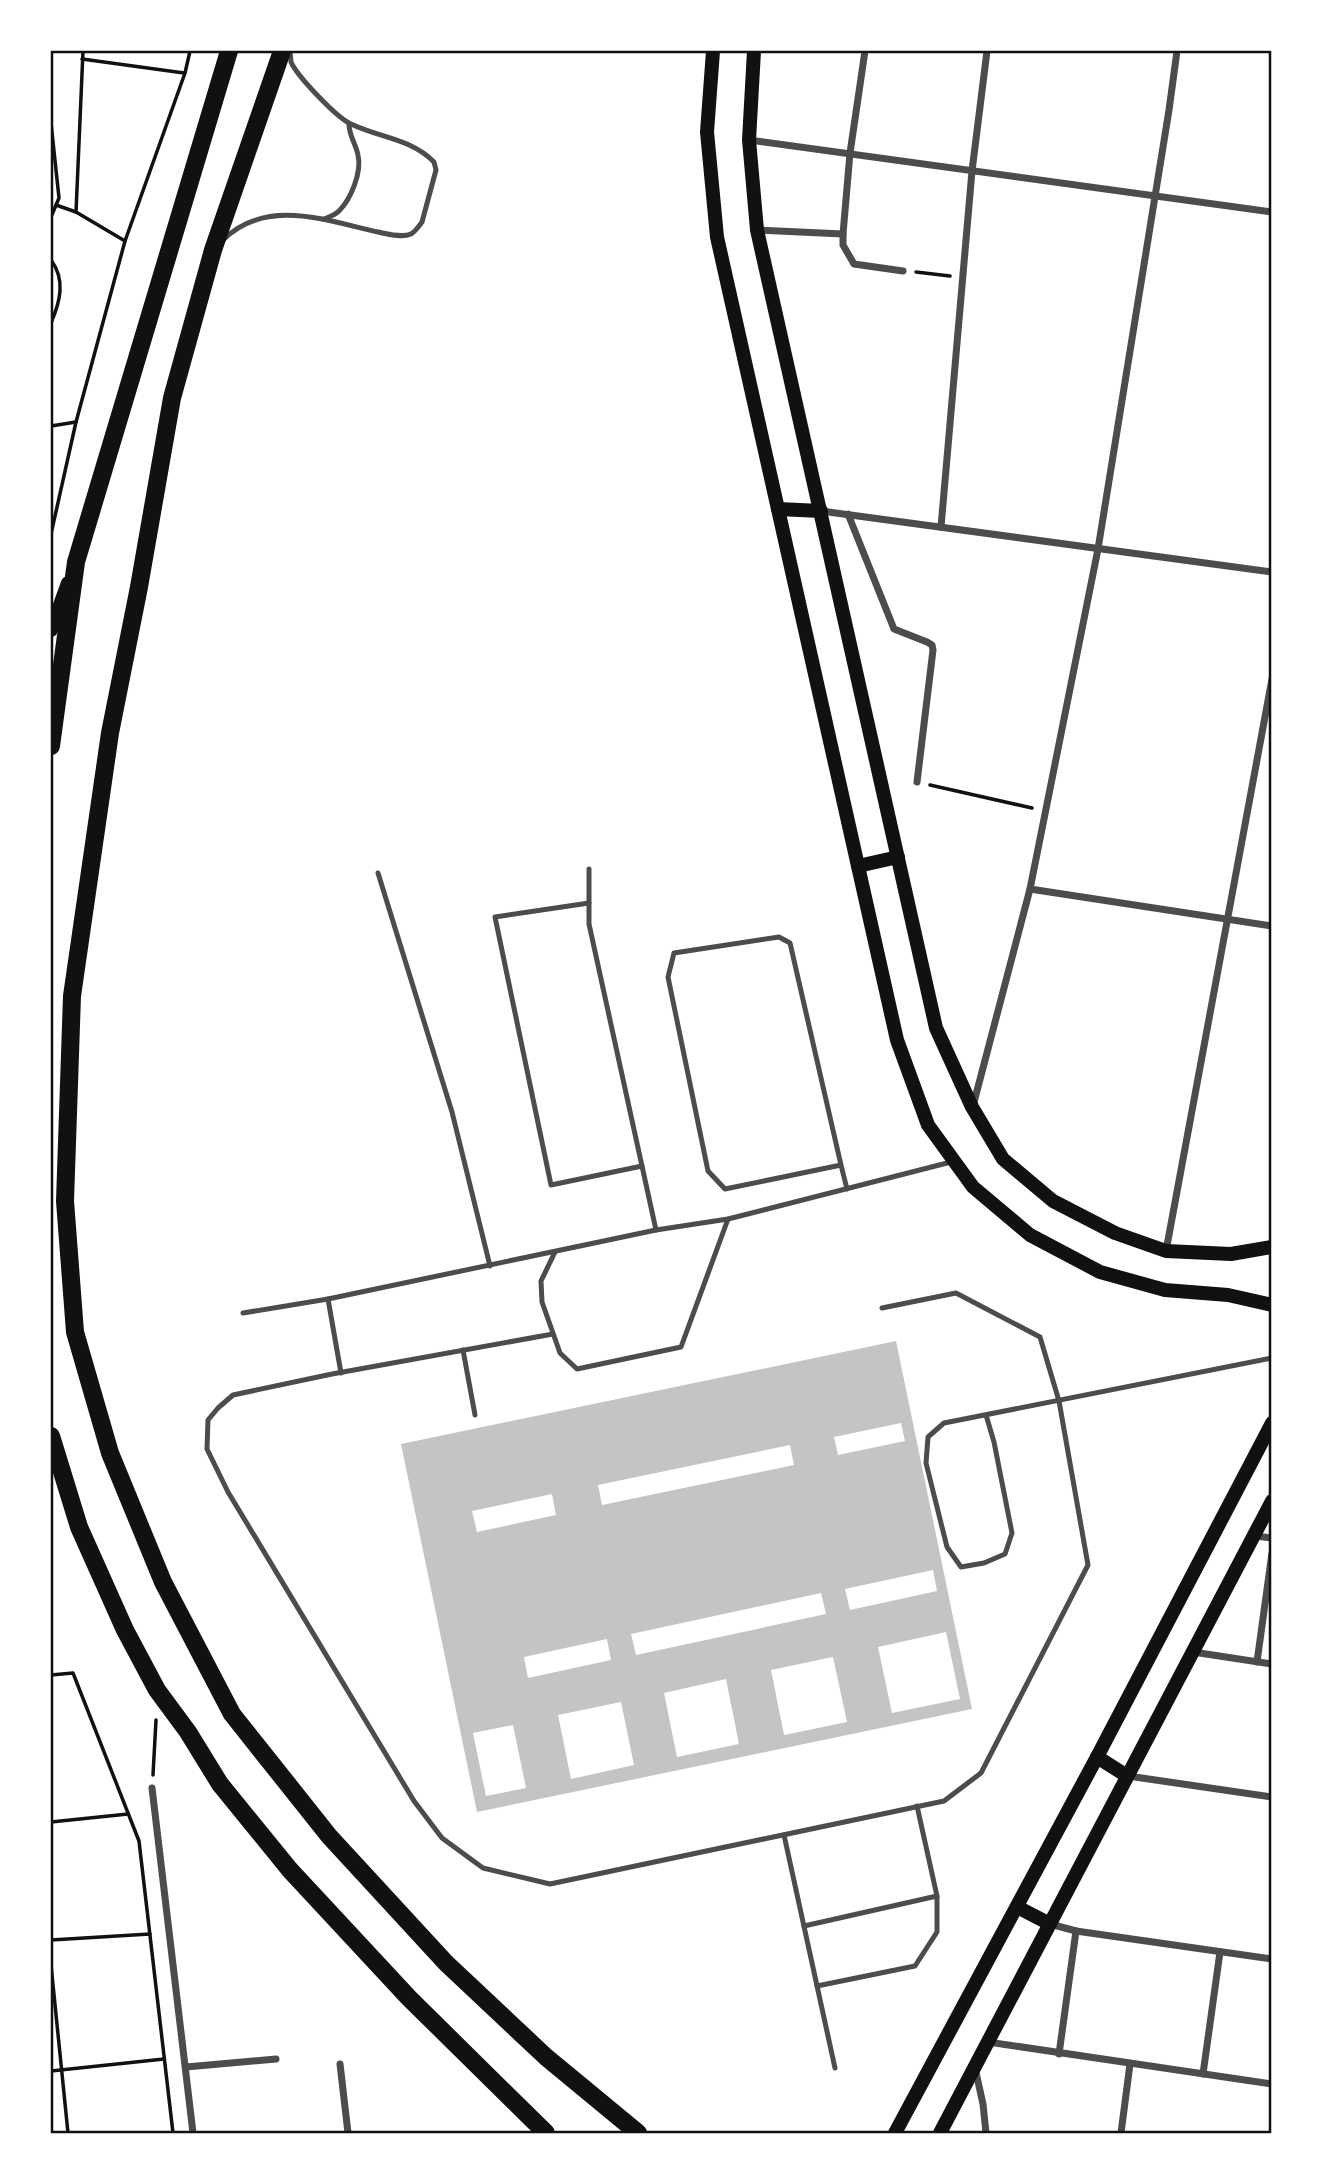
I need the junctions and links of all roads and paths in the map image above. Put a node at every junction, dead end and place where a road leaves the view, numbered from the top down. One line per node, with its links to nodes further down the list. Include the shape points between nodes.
1 (82, 51): 11 (path)
2 (190, 51): 12 (path)
3 (229, 51): 42 (main road)
4 (282, 51): 29 (main road)
5 (289, 51): 14 (lane, via 308,84)
6 (713, 51): 36 (main road, via 707,132 717,237)
7 (754, 51): 15 (main road)
8 (865, 51): 16 (street)
9 (987, 51): 17 (street)
10 (1177, 51): 20 (street)
11 (82, 59): 12 (path); 22 (path)
12 (184, 73): 28 (path)
13 (51, 123): 18 (path)
14 (349, 124): 25 (lane, via 359,170 338,213); 25 (lane, via 418,148 434,162 436,170 422,222 409,235)
15 (749, 140): 16 (street); 26 (main road)
16 (850, 153): 17 (street); 27 (street)
17 (972, 171): 20 (street); 32 (street)
18 (57, 182): 19 (path); 21 (path)
19 (51, 183)
20 (1155, 196): 23 (street); 41 (street)
21 (56, 205): 22 (path); 24 (path)
22 (76, 212): 28 (path)
23 (1272, 212)
24 (51, 218)
25 (324, 219): 29 (lane, via 288,216 247,222)
26 (757, 230): 27 (street); 37 (main road)
27 (843, 234): 31 (street, via 843,245 854,264)
28 (125, 241): 34 (path)
29 (214, 250): 127 (main road, via 172,398 110,733 72,996 65,1201 75,1332 110,1453 163,1582 232,1714 329,1836 446,1963 546,2057)
30 (51, 260): 33 (path, via 61,286)
31 (903, 271): 32 (path)
32 (963, 277): 39 (street)
33 (51, 323)
34 (76, 422): 35 (path); 40 (path)
35 (51, 426)
36 (778, 509): 37 (main road); 50 (main road)
37 (821, 511): 38 (street); 49 (main road)
38 (848, 514): 39 (street); 47 (street, via 894,628 932,645)
39 (941, 527): 41 (street)
40 (51, 534)
41 (1098, 549): 43 (street); 48 (street)
42 (76, 562): 44 (main road); 46 (main road)
43 (1272, 572)
44 (51, 631)
45 (1272, 679): 55 (street)
46 (51, 746)
47 (917, 782): 48 (path)
48 (1044, 811): 53 (street)
49 (898, 857): 50 (main road); 57 (main road, via 936,1028)
50 (858, 866): 58 (main road, via 897,1040 928,1125)
51 (589, 869): 54 (lane)
52 (378, 873): 67 (lane, via 452,1112)
53 (1030, 889): 55 (street); 57 (street)
54 (589, 904): 60 (lane, via 589,923); 60 (lane, via 495,917 551,1185)
55 (1226, 919): 56 (street); 65 (street)
56 (1272, 926)
57 (972, 1107): 65 (main road, via 1003,1159 1053,1201 1115,1233)
58 (954, 1161): 61 (lane); 69 (main road, via 973,1187 1030,1235 1100,1272 1165,1290 1228,1295)
59 (841, 1165): 59 (lane, via 790,943 779,937 674,953 668,977 708,1171 725,1189); 61 (lane)
60 (642, 1167): 63 (lane)
61 (847, 1189): 62 (lane)
62 (728, 1219): 63 (lane); 72 (lane, via 681,1347 577,1368 560,1353)
63 (656, 1230): 66 (lane)
64 (1272, 1247): 65 (main road, via 1231,1254)
65 (1166, 1251)
66 (555, 1252): 67 (lane); 72 (lane, via 541,1281 542,1303)
67 (490, 1266): 68 (lane)
68 (328, 1298): 71 (lane); 75 (lane)
69 (1272, 1305)
70 (882, 1308): 76 (lane, via 956,1293 1040,1337)
71 (243, 1313)
72 (553, 1334): 73 (lane)
73 (463, 1350): 75 (lane); 77 (lane)
74 (1272, 1358): 76 (lane)
75 (341, 1373): 97 (lane, via 233,1395 208,1420 207,1449 228,1492 414,1801 442,1839 483,1868 550,1884)
76 (1059, 1401): 78 (lane); 94 (lane, via 1088,1565 981,1773 944,1801)
77 (475, 1415)
78 (986, 1415): 78 (lane, via 944,1423 928,1437 926,1463 947,1547 961,1567 1005,1554 1012,1533)
79 (1272, 1423): 90 (main road)
80 (51, 1436): 89 (main road, via 79,1527)
81 (1272, 1501): 82 (main road)
82 (1254, 1536): 83 (street); 85 (main road)
83 (1272, 1538)
84 (1272, 1553): 86 (street)
85 (1192, 1652): 86 (street); 91 (main road)
86 (1257, 1662): 87 (street)
87 (1272, 1664)
88 (51, 1675): 95 (path, via 73,1673)
89 (157, 1690): 92 (path); 126 (main road, via 220,1784 289,1870)
90 (1097, 1757): 91 (main road); 99 (main road)
91 (1127, 1776): 93 (street); 100 (main road)
92 (152, 1788): 116 (street)
93 (1272, 1797)
94 (917, 1806): 97 (lane); 98 (lane)
95 (128, 1814): 96 (path); 103 (path, via 139,1841)
96 (51, 1822)
97 (784, 1835): 101 (lane)
98 (937, 1896): 101 (lane); 108 (lane, via 937,1932 915,1966)
99 (1017, 1907): 100 (main road); 128 (main road)
100 (1050, 1924): 102 (street); 109 (main road)
101 (804, 1926): 108 (lane)
102 (1076, 1931): 105 (street); 110 (street)
103 (150, 1934): 104 (path); 111 (path)
104 (51, 1940)
105 (1220, 1952): 106 (street); 120 (street)
106 (1272, 1959)
107 (51, 1965): 118 (path)
108 (817, 1986): 117 (lane)
109 (987, 2042): 110 (street); 115 (main road)
110 (1059, 2054): 114 (street)
111 (164, 2059): 118 (path); 123 (path)
112 (276, 2059): 116 (street)
113 (340, 2064): 125 (street)
114 (1130, 2064): 120 (street); 131 (street)
115 (975, 2066): 129 (main road); 130 (street)
116 (186, 2067): 124 (street)
117 (835, 2068)
118 (61, 2070): 119 (path); 122 (path)
119 (51, 2071)
120 (1203, 2074): 121 (street)
121 (1272, 2084)
122 (68, 2133)
123 (173, 2133)
124 (193, 2133)
125 (348, 2133)
126 (546, 2133)
127 (638, 2133)
128 (895, 2133)
129 (940, 2133)
130 (986, 2133)
131 (1121, 2133)

